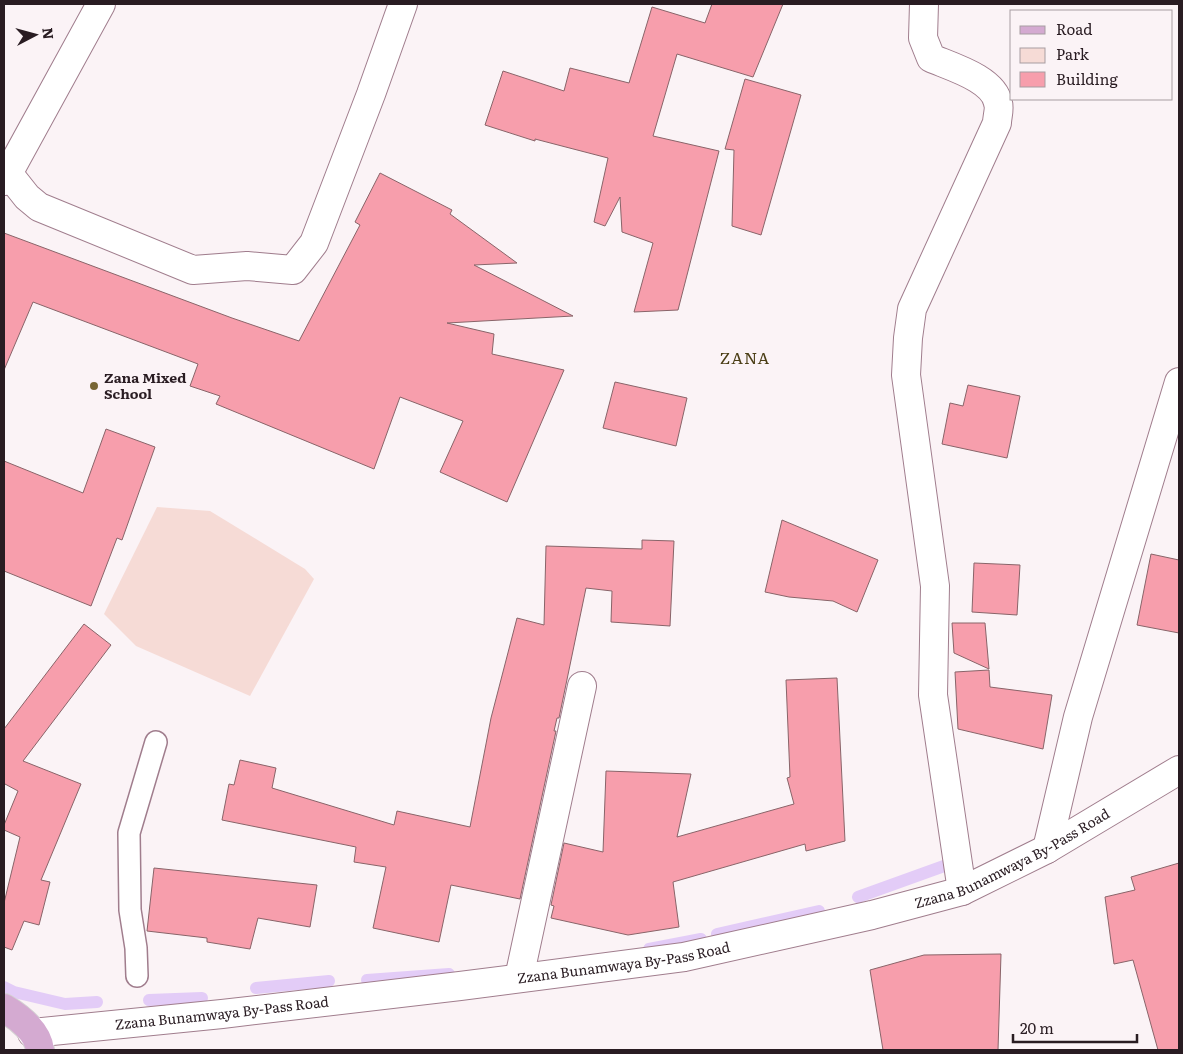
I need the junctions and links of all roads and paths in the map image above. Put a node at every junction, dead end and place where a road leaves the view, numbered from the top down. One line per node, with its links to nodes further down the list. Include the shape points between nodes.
1 (101, 4): 4 (street)
2 (403, 4): 4 (street, via 314,243 293,270 247,266 193,270 39,207)
3 (924, 4): 10 (street, via 923,38 931,58 985,83 993,90 999,104 997,123 912,309 906,376 935,586 933,695)
4 (5, 174)
5 (1179, 382): 9 (street, via 1078,717)
6 (582, 686): 12 (street)
7 (156, 742): 11 (lane, via 128,833 130,910)
8 (1179, 770): 9 (street, Zzana Bunamwaya By-Pass Road)
9 (1047, 849): 10 (street, Zzana Bunamwaya By-Pass Road)
10 (962, 891): 12 (street, Zzana Bunamwaya By-Pass Road, via 872,915 684,957)
11 (137, 976)
12 (519, 978): 14 (street, Zzana Bunamwaya By-Pass Road, via 222,1014)
13 (4, 1008): 14 (main road, via 17,1016)
14 (40, 1045)

